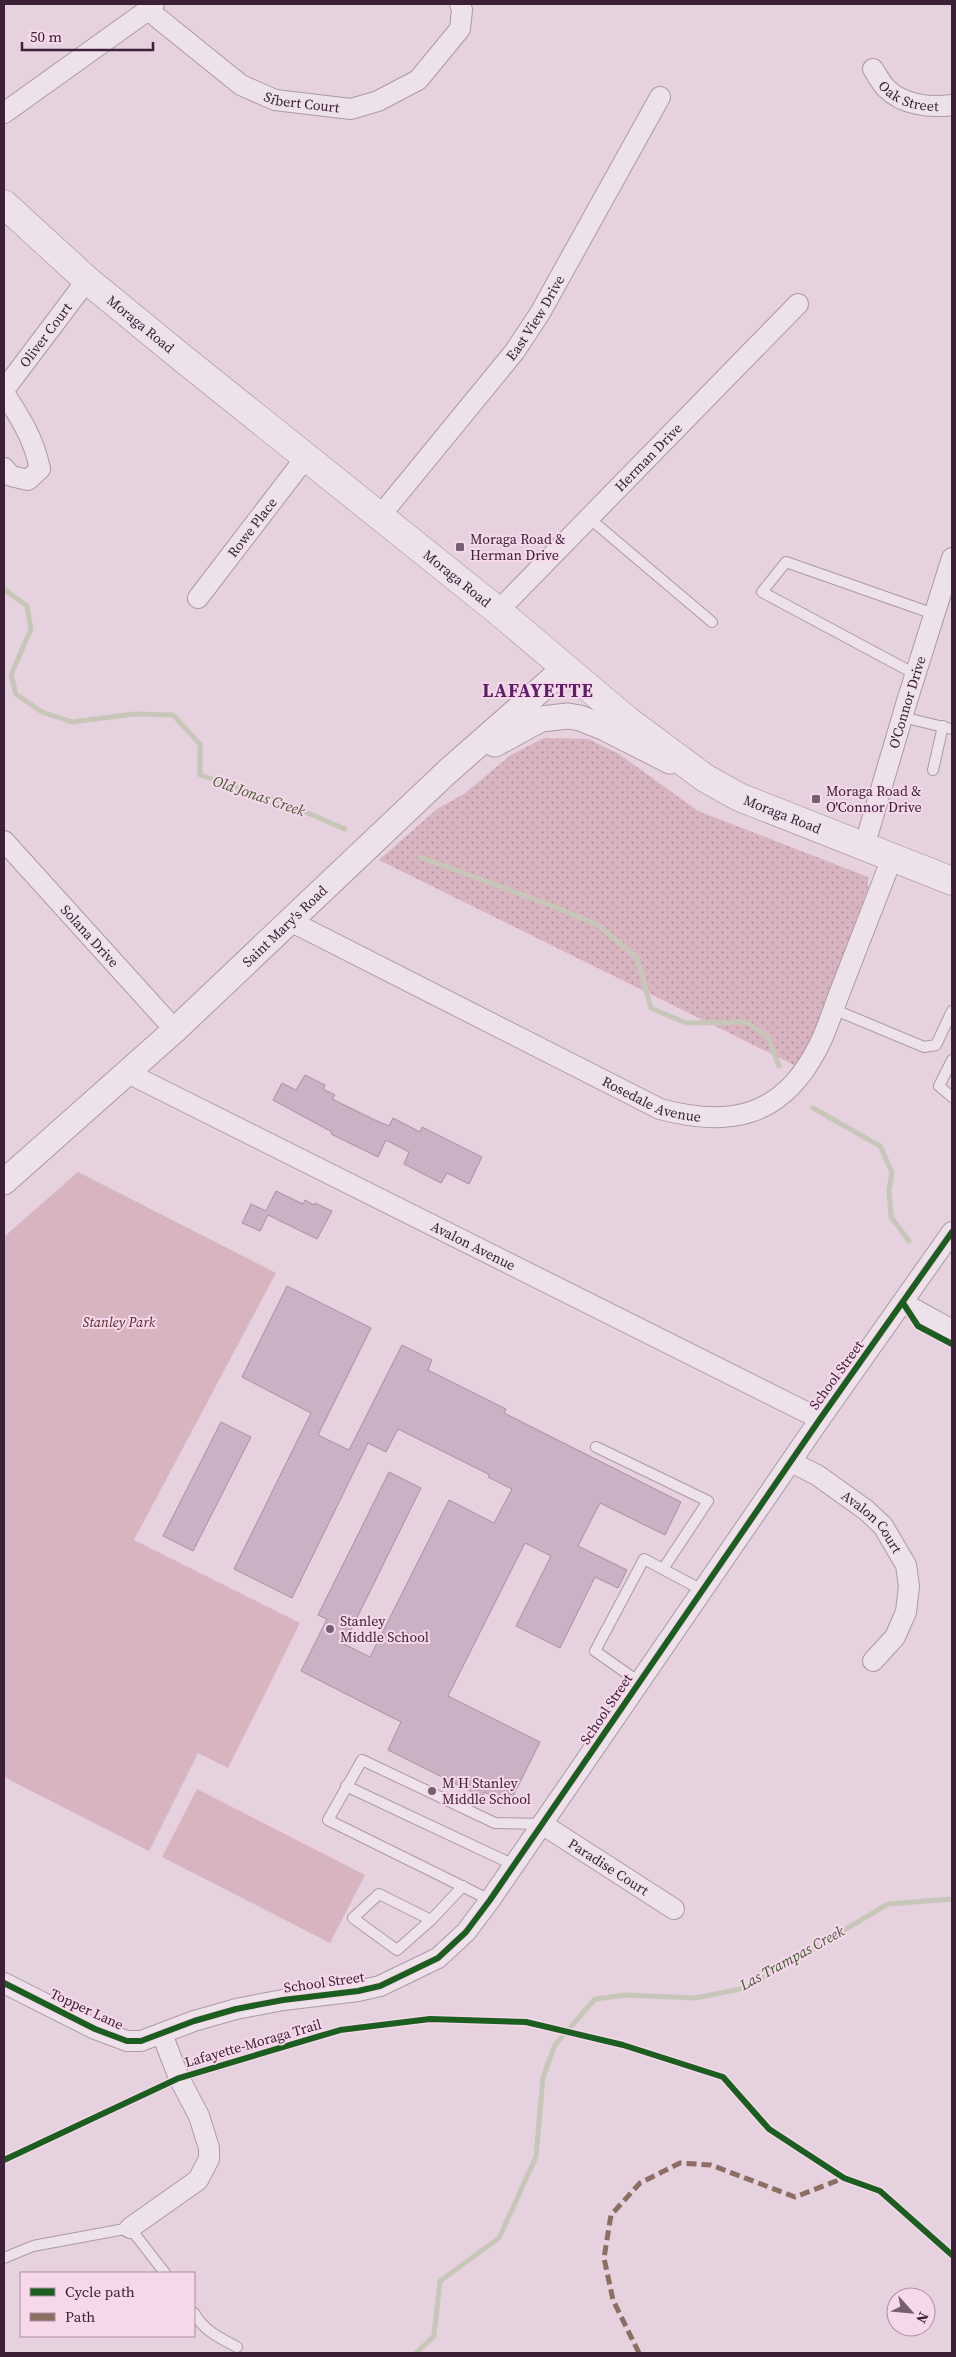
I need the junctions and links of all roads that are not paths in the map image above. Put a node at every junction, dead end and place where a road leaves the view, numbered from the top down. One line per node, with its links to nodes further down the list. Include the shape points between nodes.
1 (460, 4): 2 (street, Sibert Court, via 460,29 418,80 378,101 350,109 275,100 241,85)
2 (151, 6): 6 (street)
3 (873, 68): 5 (street, Oak Street, via 887,89 910,103)
4 (660, 97): 13 (street, East View Drive, via 540,313 515,351)
5 (952, 105)
6 (4, 113)
7 (4, 204): 8 (main road, Moraga Road)
8 (87, 280): 10 (street, Oliver Court); 11 (main road, Moraga Road)
9 (798, 304): 14 (street, Herman Drive)
10 (4, 391): 12 (street, Oliver Court, via 36,447 40,469 28,480 11,476)
11 (306, 456): 13 (main road, Moraga Road); 16 (street, Rowe Place)
12 (4, 468)
13 (380, 516): 18 (main road, Moraga Road)
14 (589, 518): 18 (street, Herman Drive); 19 (lane)
15 (952, 558): 17 (street, O'Connor Drive)
16 (198, 598)
17 (940, 607): 21 (street, O'Connor Drive); 21 (lane, via 786,562 762,592)
18 (498, 611): 20 (main road, Moraga Road)
19 (712, 622)
20 (564, 668): 25 (street, Saint Mary's Road); 26 (main road, Moraga Road)
21 (915, 674): 22 (street, O'Connor Drive)
22 (902, 717): 23 (lane); 28 (street, O'Connor Drive)
23 (948, 728): 24 (lane)
24 (933, 770)
25 (447, 772): 26 (street, via 541,718 568,716 605,728); 31 (street, Saint Mary's Road)
26 (705, 778): 28 (main road, Moraga Road, via 739,797)
27 (4, 841): 34 (street, Solana Drive)
28 (864, 847): 29 (main road, Moraga Road)
29 (892, 858): 30 (main road, Moraga Road); 32 (street, Rosedale Avenue)
30 (952, 881)
31 (290, 921): 32 (street, Rosedale Avenue, via 660,1109 690,1117 721,1118 751,1112 776,1101 796,1082 818,1049); 34 (street, Saint Mary's Road)
32 (833, 1009): 33 (lane, via 924,1047 936,1045)
33 (952, 1011)
34 (175, 1030): 36 (street, Saint Mary's Road)
35 (952, 1060): 37 (lane, via 939,1086)
36 (128, 1072): 38 (street, Saint Mary's Road); 42 (street, Avalon Avenue)
37 (952, 1097)
38 (4, 1182)
39 (950, 1240): 40 (street, School Street)
40 (903, 1303): 41 (street); 42 (street, School Street)
41 (952, 1330)
42 (820, 1418): 44 (street, School Street)
43 (596, 1447): 45 (lane, via 708,1502)
44 (790, 1462): 46 (street, School Street); 47 (street, Avalon Court, via 817,1475 866,1510 882,1526 906,1564 909,1586 906,1612 895,1637)
45 (663, 1569): 46 (lane); 48 (lane, via 644,1559 596,1651)
46 (702, 1590): 48 (street, School Street)
47 (874, 1661)
48 (639, 1682): 50 (street, School Street)
49 (346, 1786): 50 (lane, via 362,1760 495,1823); 51 (lane); 52 (lane, via 328,1820)
50 (542, 1824): 51 (street, School Street); 54 (street, Paradise Court)
51 (514, 1865): 53 (street, School Street)
52 (463, 1886): 53 (lane); 55 (lane)
53 (490, 1900): 57 (street, School Street, via 466,1932 438,1958 380,1986 236,2009)
54 (674, 1909)
55 (431, 1920): 55 (lane, via 379,1894 354,1918 397,1950)
56 (4, 1983): 57 (street, Topper Lane, via 95,2030 127,2042)
57 (162, 2034): 58 (street, via 179,2078 199,2116 210,2148 209,2159 198,2180)
58 (130, 2228): 59 (lane, via 33,2246); 60 (lane)
59 (4, 2258)
60 (164, 2272)
61 (195, 2315): 62 (lane, via 210,2333)
62 (238, 2347)

